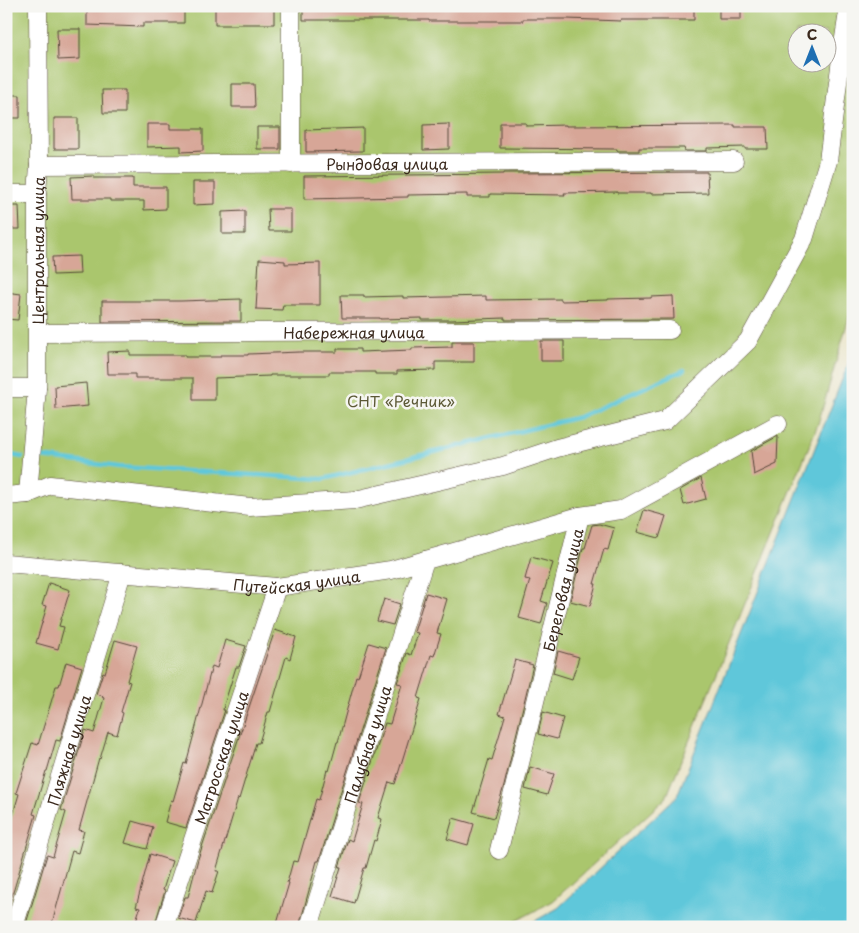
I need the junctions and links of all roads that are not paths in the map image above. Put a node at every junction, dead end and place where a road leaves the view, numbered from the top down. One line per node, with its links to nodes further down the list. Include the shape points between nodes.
1 (38, 6): 6 (street, Центральная улица)
2 (291, 6): 5 (street)
3 (849, 6): 14 (street, via 828,161 804,239 748,341 665,421 558,448 504,466 355,500 250,507 50,486)
4 (734, 161): 5 (street, Рындовая улица)
5 (291, 164): 6 (street, Рындовая улица)
6 (39, 165): 8 (street, Центральная улица)
7 (6, 194): 8 (street)
8 (37, 194): 10 (street, Центральная улица)
9 (670, 330): 10 (street, Набережная улица)
10 (38, 333): 12 (street, Центральная улица)
11 (6, 388): 12 (street)
12 (37, 388): 14 (street, Центральная улица)
13 (778, 424): 16 (street, Береговая улица, via 621,510)
14 (28, 494): 15 (street)
15 (6, 496)
16 (580, 516): 17 (street, Путейская улица); 21 (street, Береговая улица)
17 (425, 560): 20 (street, Путейская улица, via 391,570); 24 (street, Палубная улица)
18 (6, 563): 19 (street, Путейская улица)
19 (122, 572): 20 (street, Путейская улица); 22 (street, Пляжная улица)
20 (277, 587): 23 (street, Матросская улица)
21 (499, 850)
22 (14, 927)
23 (164, 927)
24 (309, 927)

